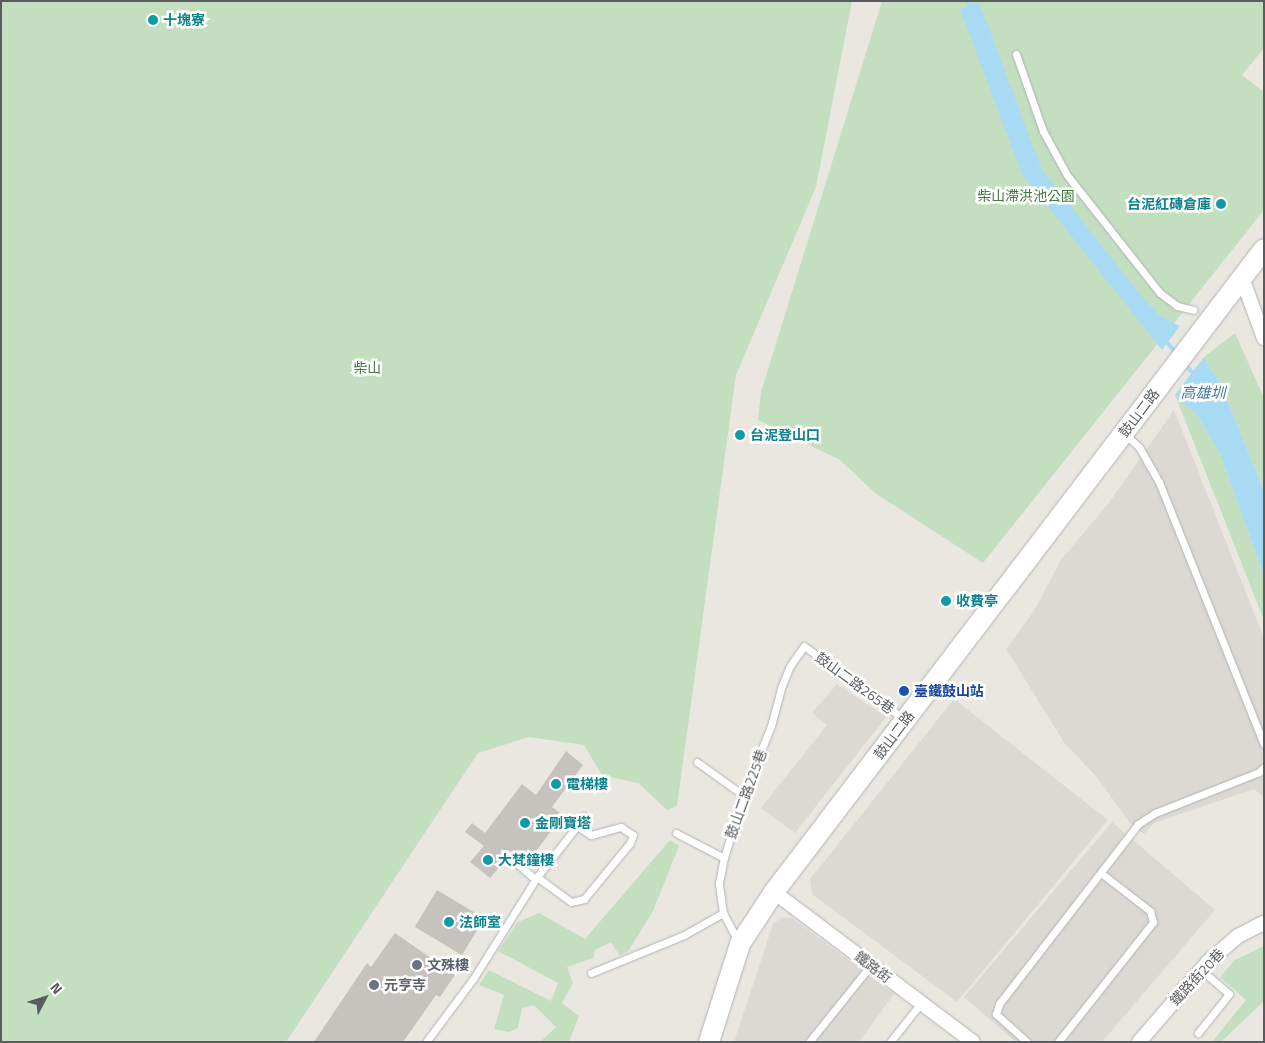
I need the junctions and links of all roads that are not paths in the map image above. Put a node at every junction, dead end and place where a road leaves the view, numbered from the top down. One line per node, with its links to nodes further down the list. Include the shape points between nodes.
1 (1016, 54): 4 (lane, via 1043,131 1067,175 1160,293 1177,306)
2 (1264, 248): 3 (street)
3 (1242, 278): 5 (street); 6 (street, 鼓山二路)
4 (1194, 310)
5 (1264, 338)
6 (1124, 433): 8 (street, 鼓山二路); 9 (lane, via 1139,447 1159,482)
7 (804, 646): 8 (lane, 鼓山二路265巷); 12 (lane, 鼓山二路225巷, via 790,666 772,726)
8 (906, 720): 20 (street, 鼓山二路)
9 (1264, 744)
10 (697, 762): 12 (lane)
11 (1264, 767): 18 (lane, via 1259,772 1155,813 1138,824)
12 (743, 795): 17 (lane, 鼓山二路225巷)
13 (584, 816): 14 (lane)
14 (577, 826): 19 (lane); 19 (lane, via 593,835 624,827 633,837 589,895 579,901 571,902)
15 (676, 833): 17 (lane)
16 (504, 853): 19 (lane)
17 (724, 858): 21 (lane, 鼓山二路225巷, via 719,883)
18 (1100, 873): 34 (lane, via 999,1004 996,1014); 35 (lane, via 1150,911 1153,922)
19 (536, 878): 30 (lane, via 473,979)
20 (774, 892): 23 (street, 鼓山二路); 24 (street, 鐵路街)
21 (723, 913): 23 (lane, 鼓山二路225巷); 26 (lane, via 684,935)
22 (1264, 923): 25 (street, 鐵路街20巷, via 1238,936)
23 (740, 944): 31 (street, 鼓山二路)
24 (871, 965): 27 (street, 鐵路街); 32 (lane)
25 (1201, 970): 28 (lane, via 1229,994); 36 (street, 鐵路街20巷)
26 (591, 973)
27 (921, 1003): 29 (street, 鐵路街); 33 (lane)
28 (1198, 1033)
29 (968, 1040)
30 (426, 1042)
31 (709, 1042)
32 (809, 1042)
33 (890, 1042)
34 (1027, 1042)
35 (1058, 1042)
36 (1139, 1042)

